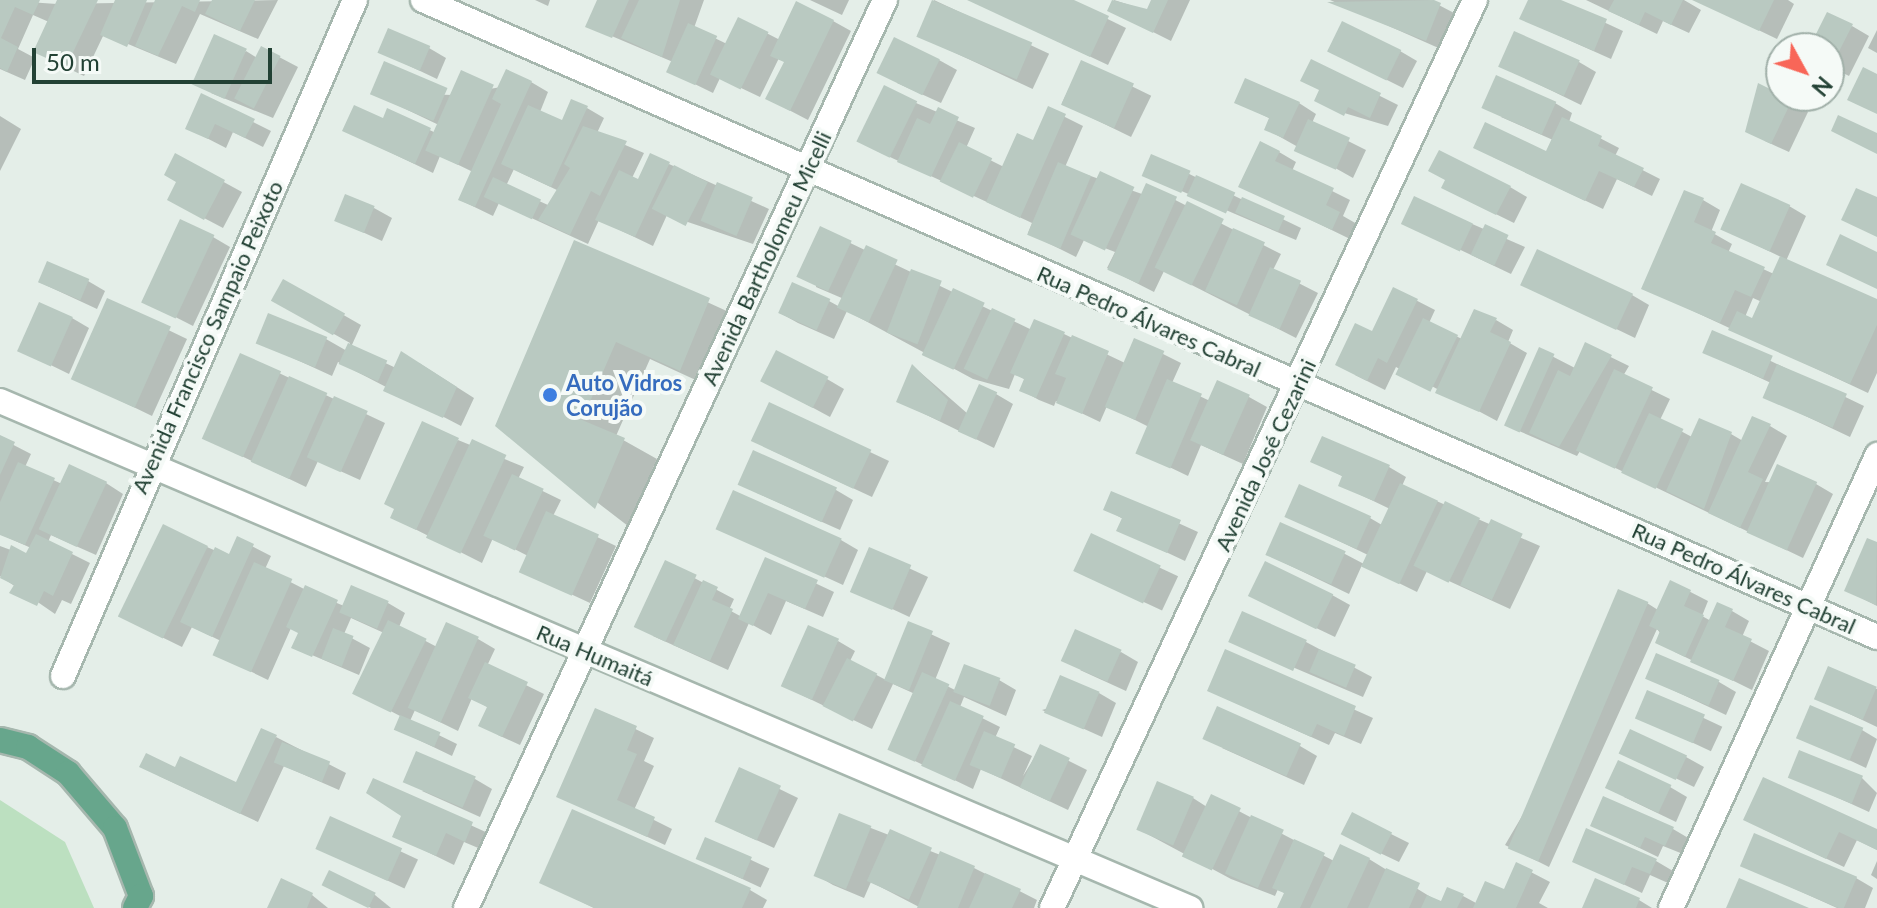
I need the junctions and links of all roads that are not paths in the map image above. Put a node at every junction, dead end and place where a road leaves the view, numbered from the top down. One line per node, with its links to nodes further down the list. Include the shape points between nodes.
1 (355, 0): 9 (street, Avenida Francisco Sampaio Peixoto)
2 (423, 0): 5 (street, Rua Pedro Álvares Cabral)
3 (885, 0): 5 (street, Avenida Bartholomeu Micelli)
4 (1475, 0): 6 (street, Avenida José Cezarini)
5 (807, 171): 6 (street, Rua Pedro Álvares Cabral); 12 (street, Avenida Bartholomeu Micelli)
6 (1297, 385): 10 (street, Rua Pedro Álvares Cabral); 15 (street, Avenida José Cezarini)
7 (0, 401): 9 (street, Rua Humaitá)
8 (1877, 455): 10 (street)
9 (150, 464): 12 (street, Rua Humaitá); 13 (street, Avenida Francisco Sampaio Peixoto)
10 (1809, 606): 11 (street, Rua Pedro Álvares Cabral); 20 (street)
11 (1877, 637)
12 (586, 652): 15 (street, Rua Humaitá); 17 (street, Avenida Bartholomeu Micelli)
13 (63, 676)
14 (1, 743): 16 (main road, via 28,747 68,773 115,828)
15 (1076, 858): 18 (street, Avenida José Cezarini); 19 (street, Rua Humaitá)
16 (141, 904)
17 (466, 908)
18 (1052, 908)
19 (1190, 908)
20 (1671, 908)

